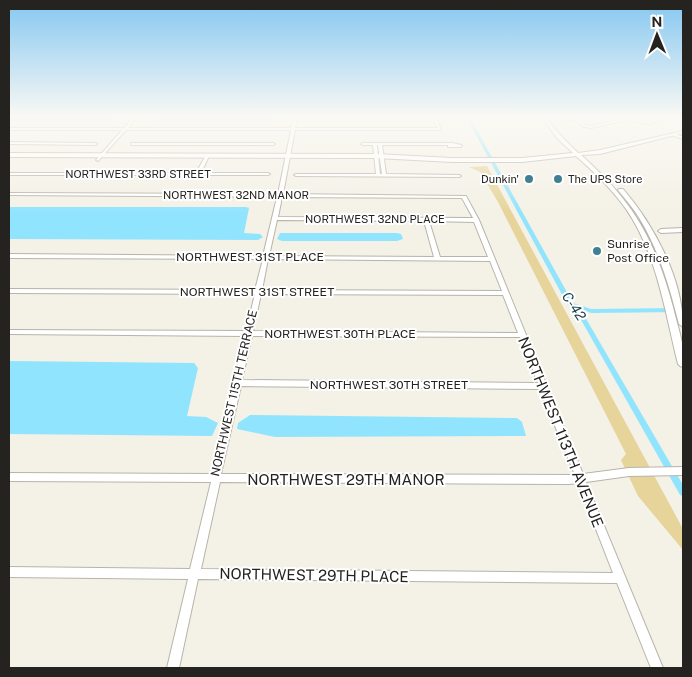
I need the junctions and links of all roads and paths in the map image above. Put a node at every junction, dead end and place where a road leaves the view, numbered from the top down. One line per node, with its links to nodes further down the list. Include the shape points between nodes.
1 (107, 150): 10 (street)
2 (289, 150): 12 (street, NORTHWEST 115TH TERRACE)
3 (378, 150): 13 (street)
4 (576, 150): 9 (main road)
5 (578, 150): 9 (main road)
6 (616, 150): 9 (main road)
7 (624, 150): 9 (main road)
8 (9, 155): 10 (main road)
9 (586, 157): 13 (main road, via 506,163); 37 (main road, via 626,196 650,229 666,260); 42 (main road, via 642,229 656,259)
10 (100, 158): 11 (main road); 14 (main road)
11 (206, 158): 12 (main road); 16 (street)
12 (287, 158): 13 (main road); 23 (street, NORTHWEST 115TH TERRACE)
13 (379, 158): 19 (street); 20 (street)
14 (9, 159)
15 (9, 174): 16 (street, NORTHWEST 33RD STREET)
16 (198, 174): 17 (street, NORTHWEST 33RD STREET)
17 (268, 174)
18 (296, 175): 19 (street)
19 (378, 175): 20 (street)
20 (384, 175): 21 (street)
21 (459, 176)
22 (9, 194): 23 (street, NORTHWEST 32ND MANOR)
23 (280, 195): 24 (street, NORTHWEST 32ND MANOR); 25 (street, NORTHWEST 115TH TERRACE)
24 (464, 197): 27 (street, NORTHWEST 113TH AVENUE)
25 (274, 218): 26 (street, NORTHWEST 32ND PLACE); 30 (street, NORTHWEST 115TH TERRACE)
26 (426, 219): 27 (street, NORTHWEST 32ND PLACE); 32 (street)
27 (476, 220): 33 (street, NORTHWEST 113TH AVENUE)
28 (661, 231): 29 (street)
29 (682, 231)
30 (266, 257): 31 (street, NORTHWEST 31ST PLACE); 32 (street, NORTHWEST 31ST PLACE); 35 (street, NORTHWEST 115TH TERRACE)
31 (10, 258)
32 (437, 258): 33 (street, NORTHWEST 31ST PLACE)
33 (491, 258): 36 (street, NORTHWEST 113TH AVENUE)
34 (9, 290): 35 (street, NORTHWEST 31ST STREET)
35 (257, 292): 36 (street, NORTHWEST 31ST STREET); 40 (street, NORTHWEST 115TH TERRACE)
36 (505, 293): 41 (street, NORTHWEST 113TH AVENUE)
37 (678, 302): 38 (main road)
38 (682, 321)
39 (9, 332): 40 (street, NORTHWEST 30TH PLACE)
40 (248, 333): 41 (street, NORTHWEST 30TH PLACE); 43 (street, NORTHWEST 115TH TERRACE)
41 (522, 335): 44 (street, NORTHWEST 113TH AVENUE)
42 (683, 364)
43 (236, 383): 44 (street, NORTHWEST 30TH STREET); 47 (street, NORTHWEST 115TH TERRACE)
44 (542, 386): 48 (street, NORTHWEST 113TH AVENUE)
45 (683, 471): 48 (street, NORTHWEST 29TH MANOR)
46 (9, 477): 47 (street, NORTHWEST 29TH MANOR)
47 (215, 479): 48 (street, NORTHWEST 29TH MANOR); 50 (street, NORTHWEST 115TH TERRACE)
48 (580, 479): 51 (street, NORTHWEST 113TH AVENUE)
49 (9, 572): 50 (street, NORTHWEST 29TH PLACE)
50 (194, 574): 51 (street, NORTHWEST 29TH PLACE); 52 (street, NORTHWEST 115TH TERRACE)
51 (620, 578): 53 (street, NORTHWEST 113TH AVENUE)
52 (173, 668)
53 (657, 668)

